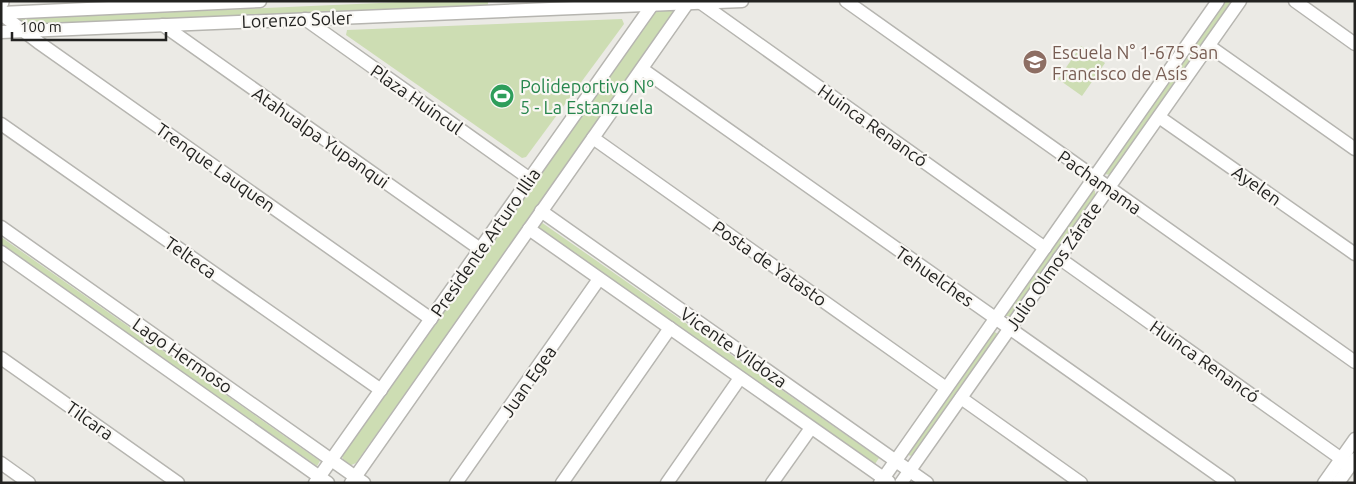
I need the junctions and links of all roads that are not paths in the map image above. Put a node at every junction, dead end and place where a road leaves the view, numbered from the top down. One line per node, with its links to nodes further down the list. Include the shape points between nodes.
1 (260, 1): 10 (street, Lorenzo Soler)
2 (742, 1): 8 (street, Lorenzo Soler)
3 (846, 1): 22 (street, Pachamama)
4 (1218, 1): 22 (street, Julio Olmos Zárate)
5 (1240, 1): 16 (street, Julio Olmos Zárate)
6 (1295, 1): 15 (street)
7 (654, 3): 8 (street, Lorenzo Soler); 9 (street, Lorenzo Soler); 23 (street, Presidente Arturo Illia)
8 (692, 3): 17 (street, Presidente Arturo Illia); 28 (street, Huinca Renancó)
9 (495, 6): 11 (street, Lorenzo Soler)
10 (1, 14): 13 (street, Trenque Lauquen)
11 (305, 19): 12 (street, Lorenzo Soler); 23 (street, Plaza Huincul)
12 (163, 25): 13 (street, Lorenzo Soler); 29 (street, Atahualpa Yupanqui)
13 (24, 30): 14 (street, Lorenzo Soler); 35 (street, Trenque Lauquen)
14 (1, 32)
15 (1355, 44)
16 (1209, 46): 18 (street, Julio Olmos Zárate); 21 (street)
17 (642, 69): 20 (street, Presidente Arturo Illia); 34 (street, Tehuelches)
18 (1159, 116): 24 (street, Julio Olmos Zárate); 31 (street, Ayelen)
19 (1, 124): 42 (street, Telteca)
20 (593, 138): 25 (street, Presidente Arturo Illia); 41 (street, Posta de Yatasto)
21 (1355, 149)
22 (1094, 177): 24 (street, Pachamama); 28 (street, Julio Olmos Zárate)
23 (530, 179): 29 (street, Presidente Arturo Illia)
24 (1108, 187): 32 (street, Julio Olmos Zárate); 39 (street, Pachamama)
25 (542, 211): 27 (street, Presidente Arturo Illia); 47 (street, Vicente Vildoza)
26 (1, 227): 46 (street, Lago Hermoso)
27 (529, 229): 33 (street, Vicente Vildoza); 52 (street, Presidente Arturo Illia)
28 (1045, 248): 34 (street, Julio Olmos Zárate)
29 (480, 249): 35 (street, Presidente Arturo Illia)
30 (1, 252): 51 (street, Lago Hermoso)
31 (1355, 254)
32 (1059, 258): 37 (street, Julio Olmos Zárate); 48 (street, Huinca Renancó)
33 (599, 278): 36 (street, Vicente Vildoza); 56 (street, Juan Egea)
34 (995, 318): 37 (street, Tehuelches); 41 (street, Julio Olmos Zárate)
35 (431, 319): 42 (street, Presidente Arturo Illia)
36 (670, 328): 40 (street, Vicente Vildoza); 57 (street)
37 (1009, 328): 43 (street, Julio Olmos Zárate); 63 (street, Tehuelches)
38 (1, 358): 55 (street, Tilcara)
39 (1355, 362)
40 (740, 378): 44 (street, Vicente Vildoza); 58 (street)
41 (946, 388): 47 (street, Julio Olmos Zárate)
42 (381, 390): 46 (street, Presidente Arturo Illia)
43 (960, 398): 50 (street, Julio Olmos Zárate); 62 (street)
44 (811, 428): 53 (street, Vicente Vildoza); 59 (street)
45 (1355, 439): 48 (street)
46 (332, 460): 51 (street, Presidente Arturo Illia); 52 (street, Lago Hermoso)
47 (895, 461): 50 (street, Vicente Vildoza); 53 (street, Julio Olmos Zárate)
48 (1349, 461): 64 (street); 65 (street)
49 (1, 464): 54 (street)
50 (909, 470): 60 (street, Julio Olmos Zárate); 61 (street, Vicente Vildoza)
51 (321, 481)
52 (357, 481)
53 (884, 481)
54 (29, 483)
55 (178, 483)
56 (456, 483)
57 (562, 483)
58 (666, 483)
59 (772, 483)
60 (900, 483)
61 (927, 483)
62 (1081, 483)
63 (1228, 483)
64 (1324, 483)
65 (1338, 483)

